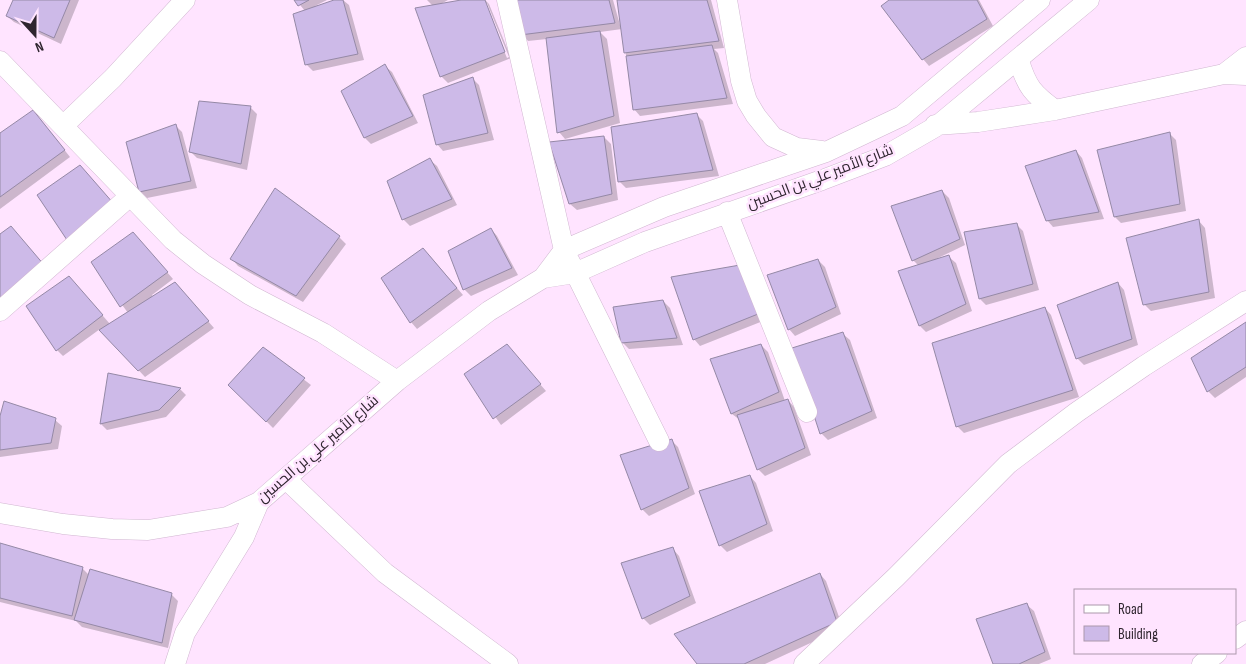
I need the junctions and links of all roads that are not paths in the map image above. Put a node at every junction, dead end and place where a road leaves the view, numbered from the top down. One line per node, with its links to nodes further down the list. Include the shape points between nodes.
1 (185, 0): 13 (street, via 113,78)
2 (507, 0): 18 (street)
3 (727, 0): 15 (street, via 741,81 756,116 773,137 797,148)
4 (1040, 0): 12 (street, شارع الأمير علي بن الحسين)
5 (1089, 0): 7 (street, شارع الأمير علي بن الحسين)
6 (1246, 57): 9 (street)
7 (1019, 60): 11 (street, via 1025,81 1034,94); 14 (street, شارع الأمير علي بن الحسين)
8 (3, 70): 13 (street)
9 (1224, 74): 10 (street); 11 (street)
10 (1246, 75)
11 (1055, 110): 14 (street)
12 (902, 116): 14 (street); 15 (street, شارع الأمير علي بن الحسين)
13 (63, 126): 16 (street)
14 (937, 126): 17 (street, شارع الأمير علي بن الحسين, via 885,156)
15 (826, 152): 18 (street, شارع الأمير علي بن الحسين, via 664,207)
16 (129, 197): 22 (street); 23 (street, via 203,264 250,295 324,333)
17 (727, 212): 19 (street, شارع الأمير علي بن الحسين, via 645,242); 24 (street)
18 (564, 250): 19 (street); 20 (street, شارع الأمير علي بن الحسين)
19 (575, 273): 20 (street, شارع الأمير علي بن الحسين); 25 (street)
20 (543, 278): 23 (street, شارع الأمير علي بن الحسين, via 490,311)
21 (1246, 301): 32 (street, via 1136,371 1008,464)
22 (0, 311)
23 (397, 381): 26 (street, شارع الأمير علي بن الحسين)
24 (808, 412)
25 (659, 441)
26 (286, 479): 27 (street, شارع الأمير علي بن الحسين); 31 (street, via 385,573)
27 (259, 502): 28 (street, شارع الأمير علي بن الحسين, via 227,517 148,530 63,524); 30 (street, via 244,537 185,633)
28 (0, 513)
29 (1216, 654): 33 (street)
30 (175, 664)
31 (508, 664)
32 (804, 664)
33 (1202, 664)

